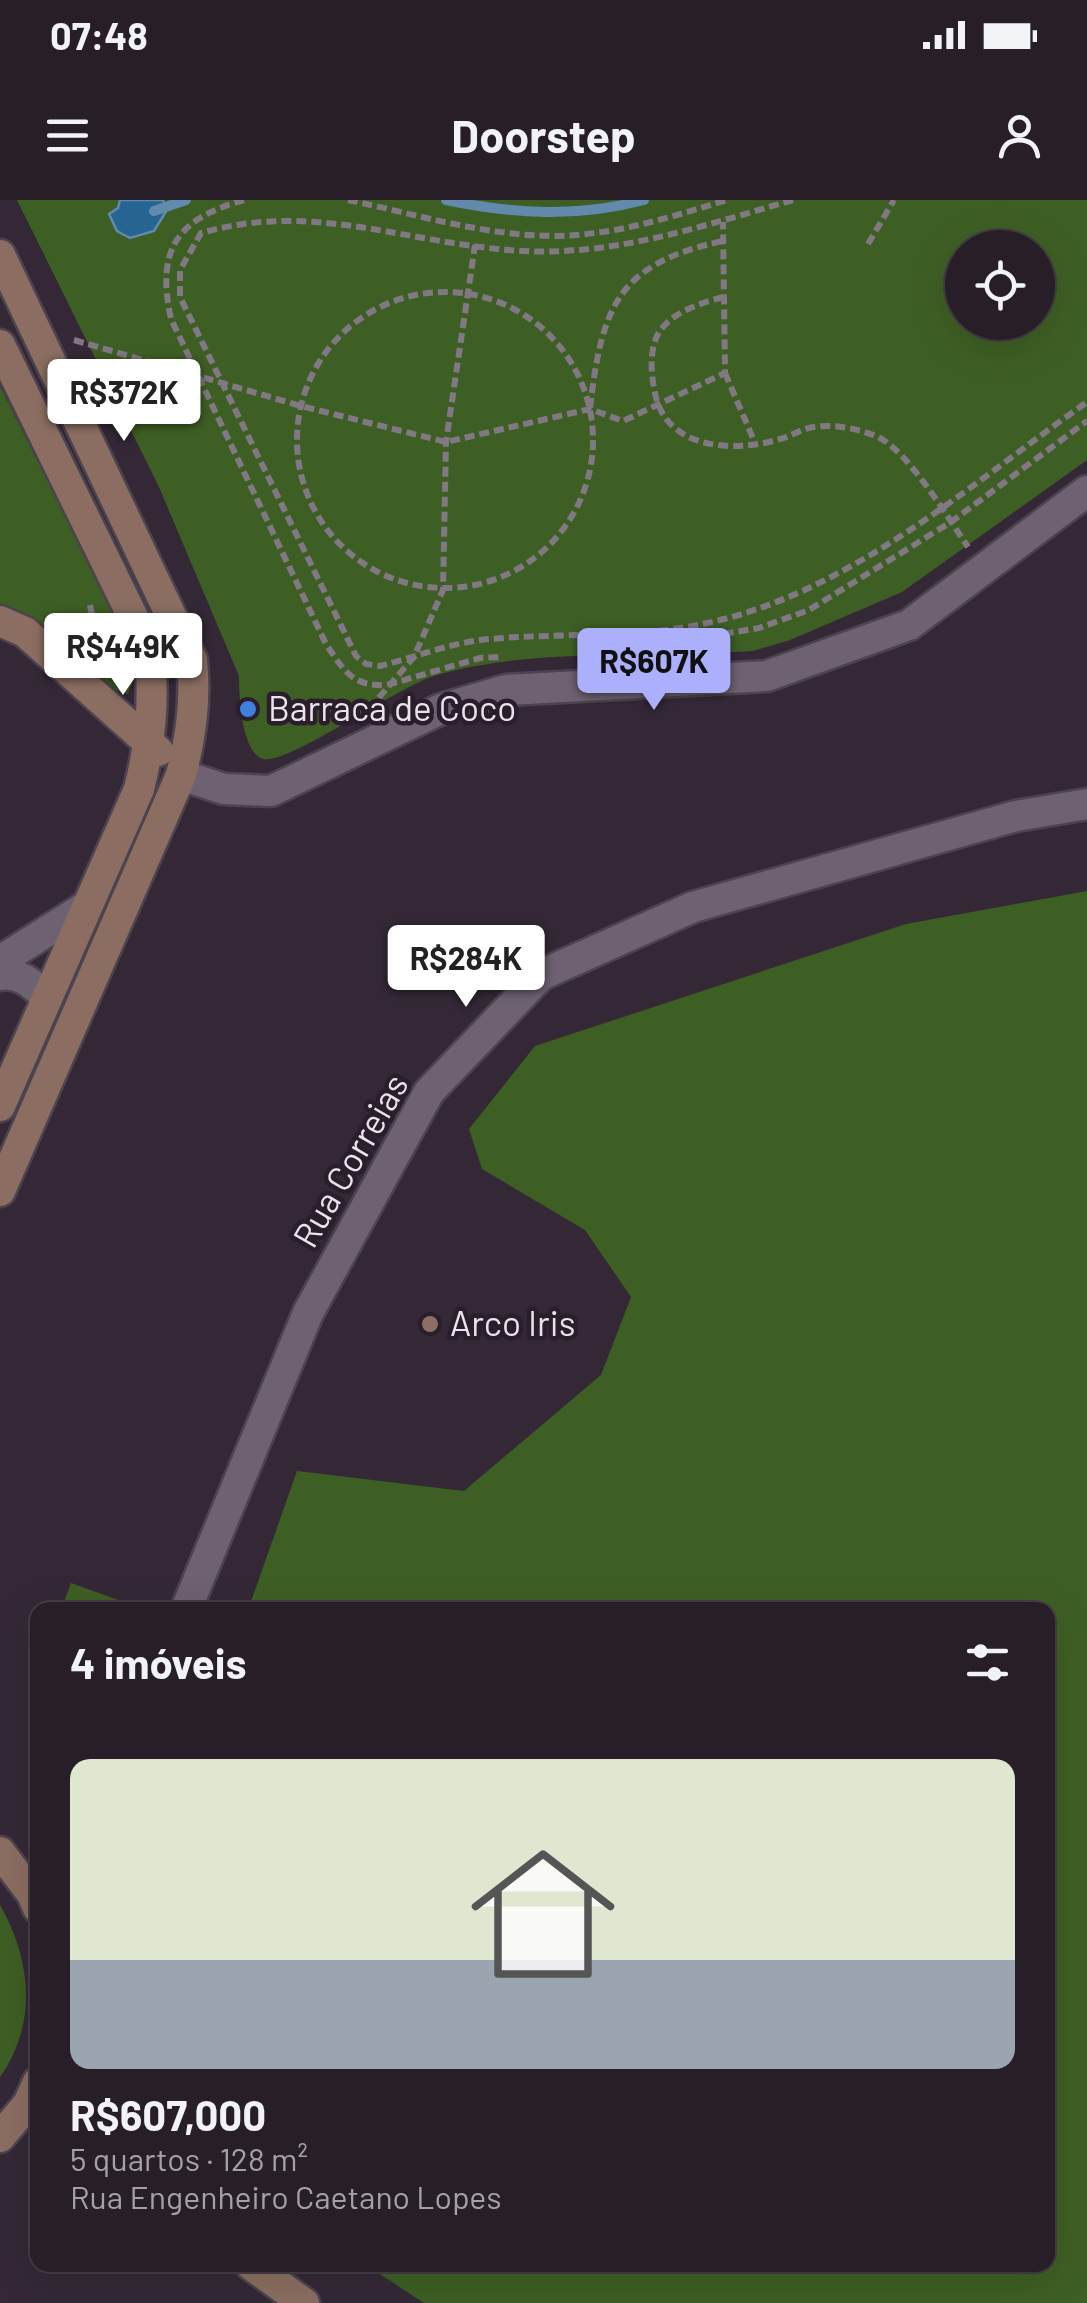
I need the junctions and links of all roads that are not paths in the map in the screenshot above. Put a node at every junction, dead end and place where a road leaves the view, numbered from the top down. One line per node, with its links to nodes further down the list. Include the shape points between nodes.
1 (0, 255): 6 (street, via 192,660 194,725)
2 (0, 345): 5 (street, via 150,652)
3 (1087, 490): 6 (street, via 910,625 767,676 506,690 441,709 271,791 224,790)
4 (0, 621): 5 (street, via 24,632)
5 (150, 743): 6 (street); 8 (street, via 139,789)
6 (181, 776): 13 (street)
7 (1087, 804): 14 (street, Rua Correias, via 1016,816 693,907 542,976 429,1092 308,1313)
8 (87, 906): 9 (street); 11 (street)
9 (0, 961)
10 (0, 975): 11 (street, via 27,980)
11 (46, 996): 12 (street)
12 (0, 1106)
13 (0, 1192)
14 (189, 1602)
15 (0, 1852): 16 (street)
16 (30, 1891)
17 (30, 2103): 18 (street)
18 (0, 2137)
19 (261, 2272): 20 (street)
20 (304, 2303)

